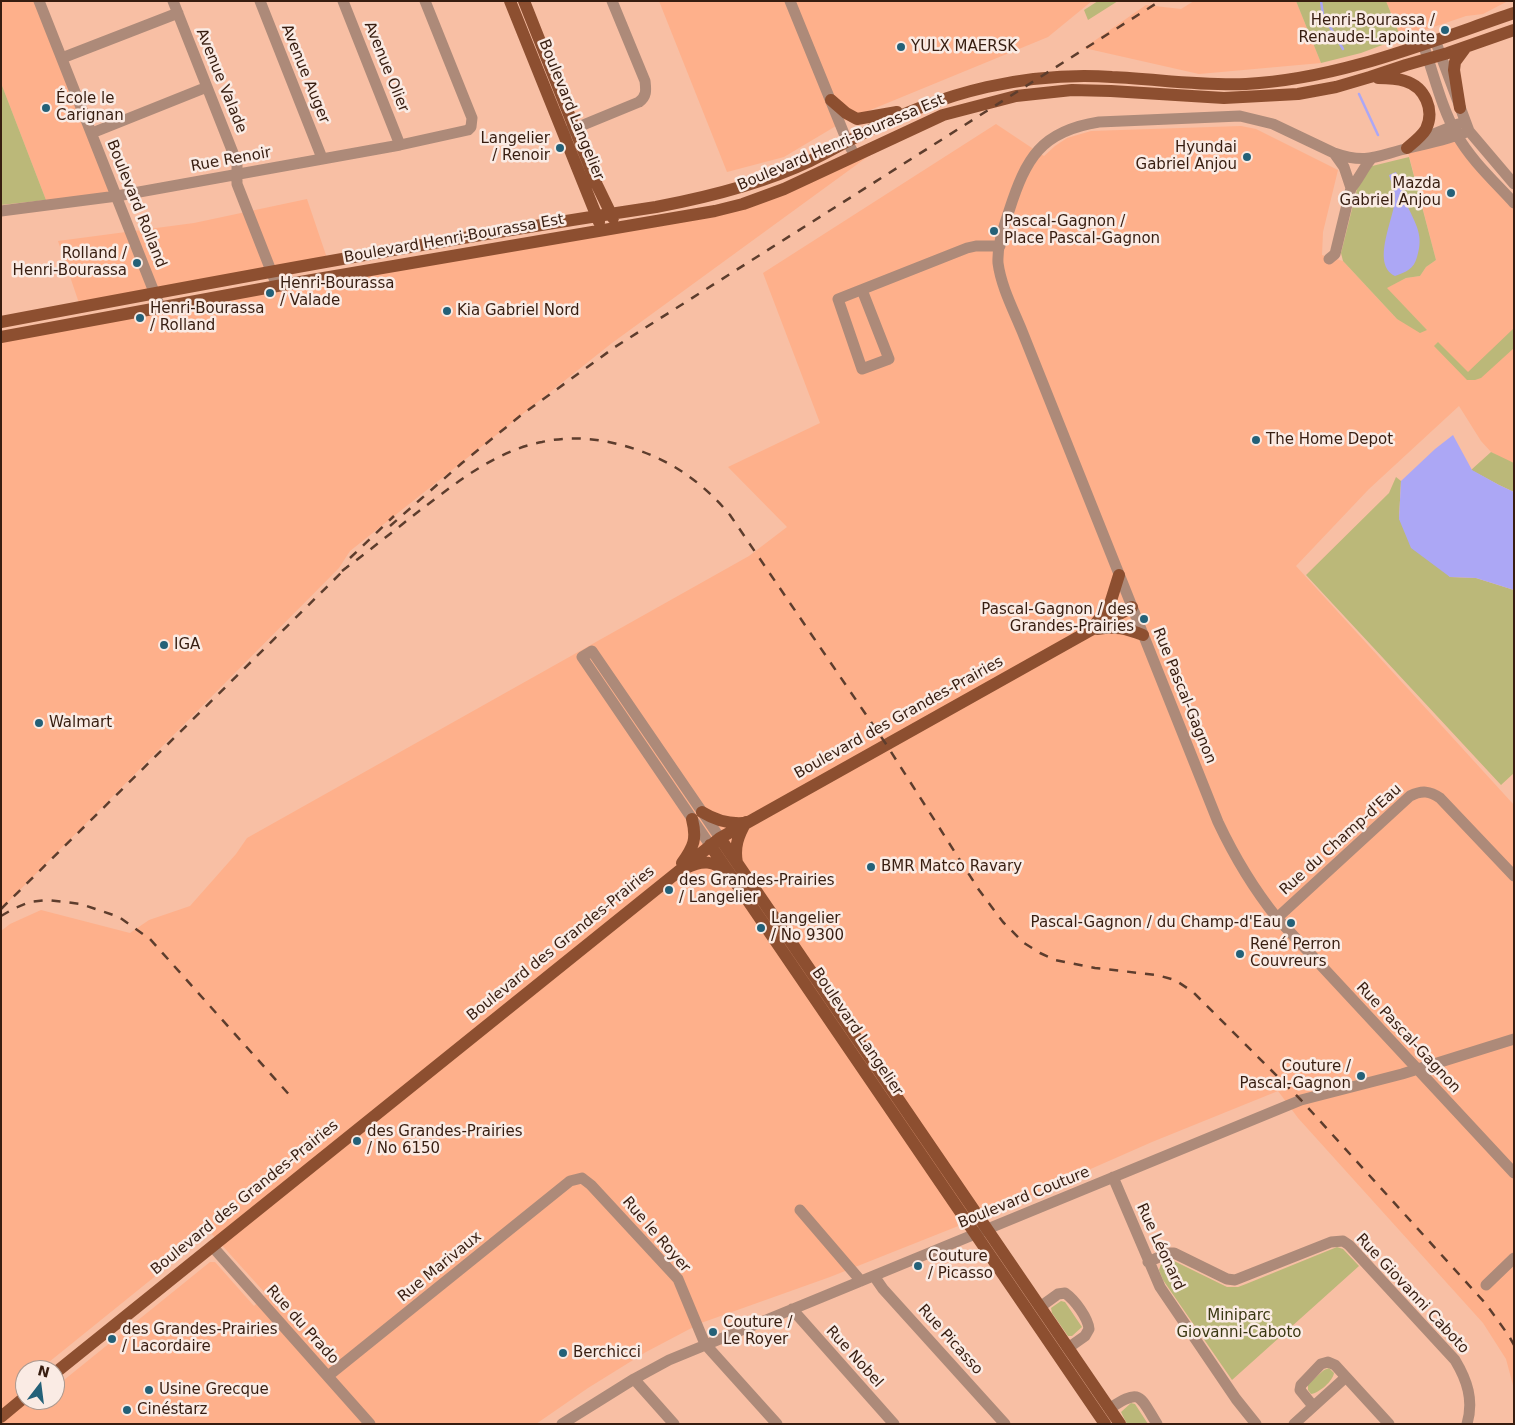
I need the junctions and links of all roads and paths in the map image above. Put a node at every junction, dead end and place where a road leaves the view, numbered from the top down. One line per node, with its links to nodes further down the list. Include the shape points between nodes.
1 (39, 1): 16 (street, Boulevard Rolland)
2 (173, 1): 10 (street, Avenue Valade)
3 (260, 1): 31 (street, Avenue Auger)
4 (343, 1): 27 (street, Avenue Olier)
5 (425, 1): 27 (street, Rue Renoir, via 472,118 471,127 465,132)
6 (510, 1): 23 (main road, Boulevard Langelier)
7 (524, 1): 23 (main road, Boulevard Langelier)
8 (612, 1): 23 (street, via 646,93 644,98)
9 (790, 1): 19 (street)
10 (178, 13): 16 (street); 18 (street, Avenue Valade)
11 (1514, 13): 13 (main road, Boulevard Henri-Bourassa Est)
12 (1514, 30): 14 (main road, Boulevard Henri-Bourassa Est)
13 (1429, 42): 15 (street); 21 (main road, Boulevard Henri-Bourassa Est, via 1334,71 1289,80 1218,84 1091,76 1035,79 967,92)
14 (1466, 47): 15 (main road, Boulevard Henri-Bourassa Est); 20 (main road, via 1455,62 1454,70)
15 (1434, 57): 17 (main road, Boulevard Henri-Bourassa Est); 20 (street); 24 (street)
16 (62, 58): 25 (street, Boulevard Rolland)
17 (1370, 78): 28 (main road, via 1406,81 1425,96 1430,119 1425,131); 30 (main road, Boulevard Henri-Bourassa Est, via 1308,92 1242,98 1092,91 1016,96 943,115)
18 (207, 87): 25 (street); 33 (street, Avenue Valade, via 237,163)
19 (831, 100): 21 (main road, via 857,119); 26 (street)
20 (1460, 108): 22 (street)
21 (910, 112): 26 (main road, Boulevard Henri-Bourassa Est)
22 (1467, 126): 24 (street); 34 (street)
23 (569, 131): 39 (main road, Boulevard Langelier); 40 (main road, Boulevard Langelier)
24 (1455, 131): 28 (street, via 1434,143); 37 (street, via 1471,155)
25 (92, 133): 36 (street, Boulevard Rolland)
26 (847, 141): 30 (street); 39 (main road, Boulevard Henri-Bourassa Est, via 803,164 737,189)
27 (400, 145): 31 (street, Rue Renoir)
28 (1407, 148): 32 (street)
29 (1334, 153): 32 (street); 35 (street, via 1344,167); 43 (street, Rue Pascal-Gagnon, via 1273,124 1231,115 1079,125 1054,136 1029,162 1001,235)
30 (854, 156): 41 (main road, Boulevard Henri-Bourassa Est, via 801,182 743,204)
31 (322, 158): 33 (street, Rue Renoir)
32 (1371, 159): 35 (street)
33 (237, 174): 36 (street, Rue Renoir); 45 (street, Avenue Valade, via 237,184)
34 (1514, 184)
35 (1351, 188): 44 (street, via 1335,254)
36 (117, 196): 38 (street, Rue Renoir); 48 (street, Boulevard Rolland)
37 (1514, 203)
38 (1, 211)
39 (610, 214): 40 (main road, Boulevard Henri-Bourassa Est); 41 (main road, Boulevard Langelier)
40 (596, 216): 42 (main road, Boulevard Langelier); 45 (main road, Boulevard Henri-Bourassa Est)
41 (621, 228): 42 (main road, Boulevard Henri-Bourassa Est)
42 (602, 231): 46 (main road, Boulevard Henri-Bourassa Est)
43 (1000, 246): 47 (street, via 967,248); 52 (street, Rue Pascal-Gagnon, via 998,262 1004,286)
44 (1329, 258)
45 (271, 272): 46 (street, Avenue Valade); 48 (main road, Boulevard Henri-Bourassa Est)
46 (277, 286): 49 (main road, Boulevard Henri-Bourassa Est)
47 (862, 290): 47 (street, via 838,299 862,369 889,359)
48 (155, 293): 49 (street, Boulevard Rolland); 50 (main road, Boulevard Henri-Bourassa Est)
49 (160, 307): 51 (main road, Boulevard Henri-Bourassa Est)
50 (1, 322)
51 (1, 338)
52 (1119, 575): 53 (street, Rue Pascal-Gagnon); 54 (main road, via 1110,607)
53 (1132, 607): 54 (main road, Boulevard des Grandes-Prairies); 55 (street, Rue Pascal-Gagnon)
54 (1089, 630): 55 (main road, via 1124,628); 58 (main road, Boulevard des Grandes-Prairies)
55 (1143, 635): 64 (street, Rue Pascal-Gagnon, via 1218,822 1249,879)
56 (587, 654): 57 (street, Boulevard Langelier)
57 (697, 815): 58 (main road, via 726,822); 59 (street, Boulevard Langelier); 61 (main road, via 695,841)
58 (746, 822): 59 (main road, Boulevard des Grandes-Prairies); 60 (main road, via 735,851)
59 (715, 841): 60 (main road, Boulevard Langelier); 61 (main road, Boulevard des Grandes-Prairies); 63 (main road, Boulevard Langelier)
60 (737, 862): 71 (main road, Boulevard Langelier)
61 (673, 874): 63 (main road, via 708,861 722,868); 72 (main road, Boulevard des Grandes-Prairies)
62 (1514, 876): 64 (street, Rue du Champ-d'Eau, via 1440,798 1426,791 1417,792)
63 (736, 882): 71 (main road, Boulevard Langelier)
64 (1277, 918): 66 (street, Rue Pascal-Gagnon)
65 (1514, 1039): 66 (street, Boulevard Couture)
66 (1417, 1070): 67 (street, Rue Pascal-Gagnon); 68 (street, Boulevard Couture, via 1301,1100)
67 (1514, 1173)
68 (1113, 1177): 71 (street, Boulevard Couture); 74 (street, Rue Léonard)
69 (570, 1181): 80 (street, Rue le Royer, via 582,1178 591,1185 678,1279); 83 (street, Rue Marivaux)
70 (800, 1210): 76 (street)
71 (981, 1231): 75 (street, Boulevard Couture); 78 (main road, Boulevard Langelier); 96 (main road, Boulevard Langelier)
72 (212, 1246): 82 (main road, Boulevard des Grandes-Prairies); 83 (street, Rue du Prado)
73 (1514, 1258): 77 (street)
74 (1148, 1262): 99 (street, Rue Léonard, via 1167,1299); 102 (street, Rue Giovanni Caboto, via 1174,1253 1235,1280 1331,1242 1343,1241 1455,1360 1469,1390)
75 (874, 1276): 76 (street, Boulevard Couture); 95 (street, Rue Picasso)
76 (861, 1280): 79 (street, Boulevard Couture)
77 (1486, 1285)
78 (1040, 1307): 81 (main road, Boulevard Langelier); 81 (street, via 1058,1294 1065,1293 1072,1299 1089,1329 1086,1336)
79 (792, 1309): 80 (street, Boulevard Couture); 94 (street, Rue Nobel)
80 (705, 1344): 85 (street, Boulevard Couture); 93 (street, Rue le Royer)
81 (1068, 1348): 88 (main road, Boulevard Langelier)
82 (65, 1365)
83 (328, 1376): 90 (street, Rue du Prado)
84 (1346, 1377): 87 (street); 87 (street, via 1332,1363 1321,1364 1300,1388); 101 (street)
85 (634, 1379): 91 (street, Boulevard Couture); 92 (street)
86 (15, 1405): 89 (main road)
87 (1313, 1406): 100 (street)
88 (1110, 1408): 97 (main road, Boulevard Langelier); 98 (street, via 1135,1396 1142,1400)
89 (1, 1417)
90 (370, 1424)
91 (562, 1424)
92 (674, 1424)
93 (777, 1424)
94 (894, 1424)
95 (1005, 1424)
96 (1105, 1424)
97 (1120, 1424)
98 (1157, 1424)
99 (1256, 1424)
100 (1294, 1424)
101 (1389, 1424)
102 (1467, 1424)

